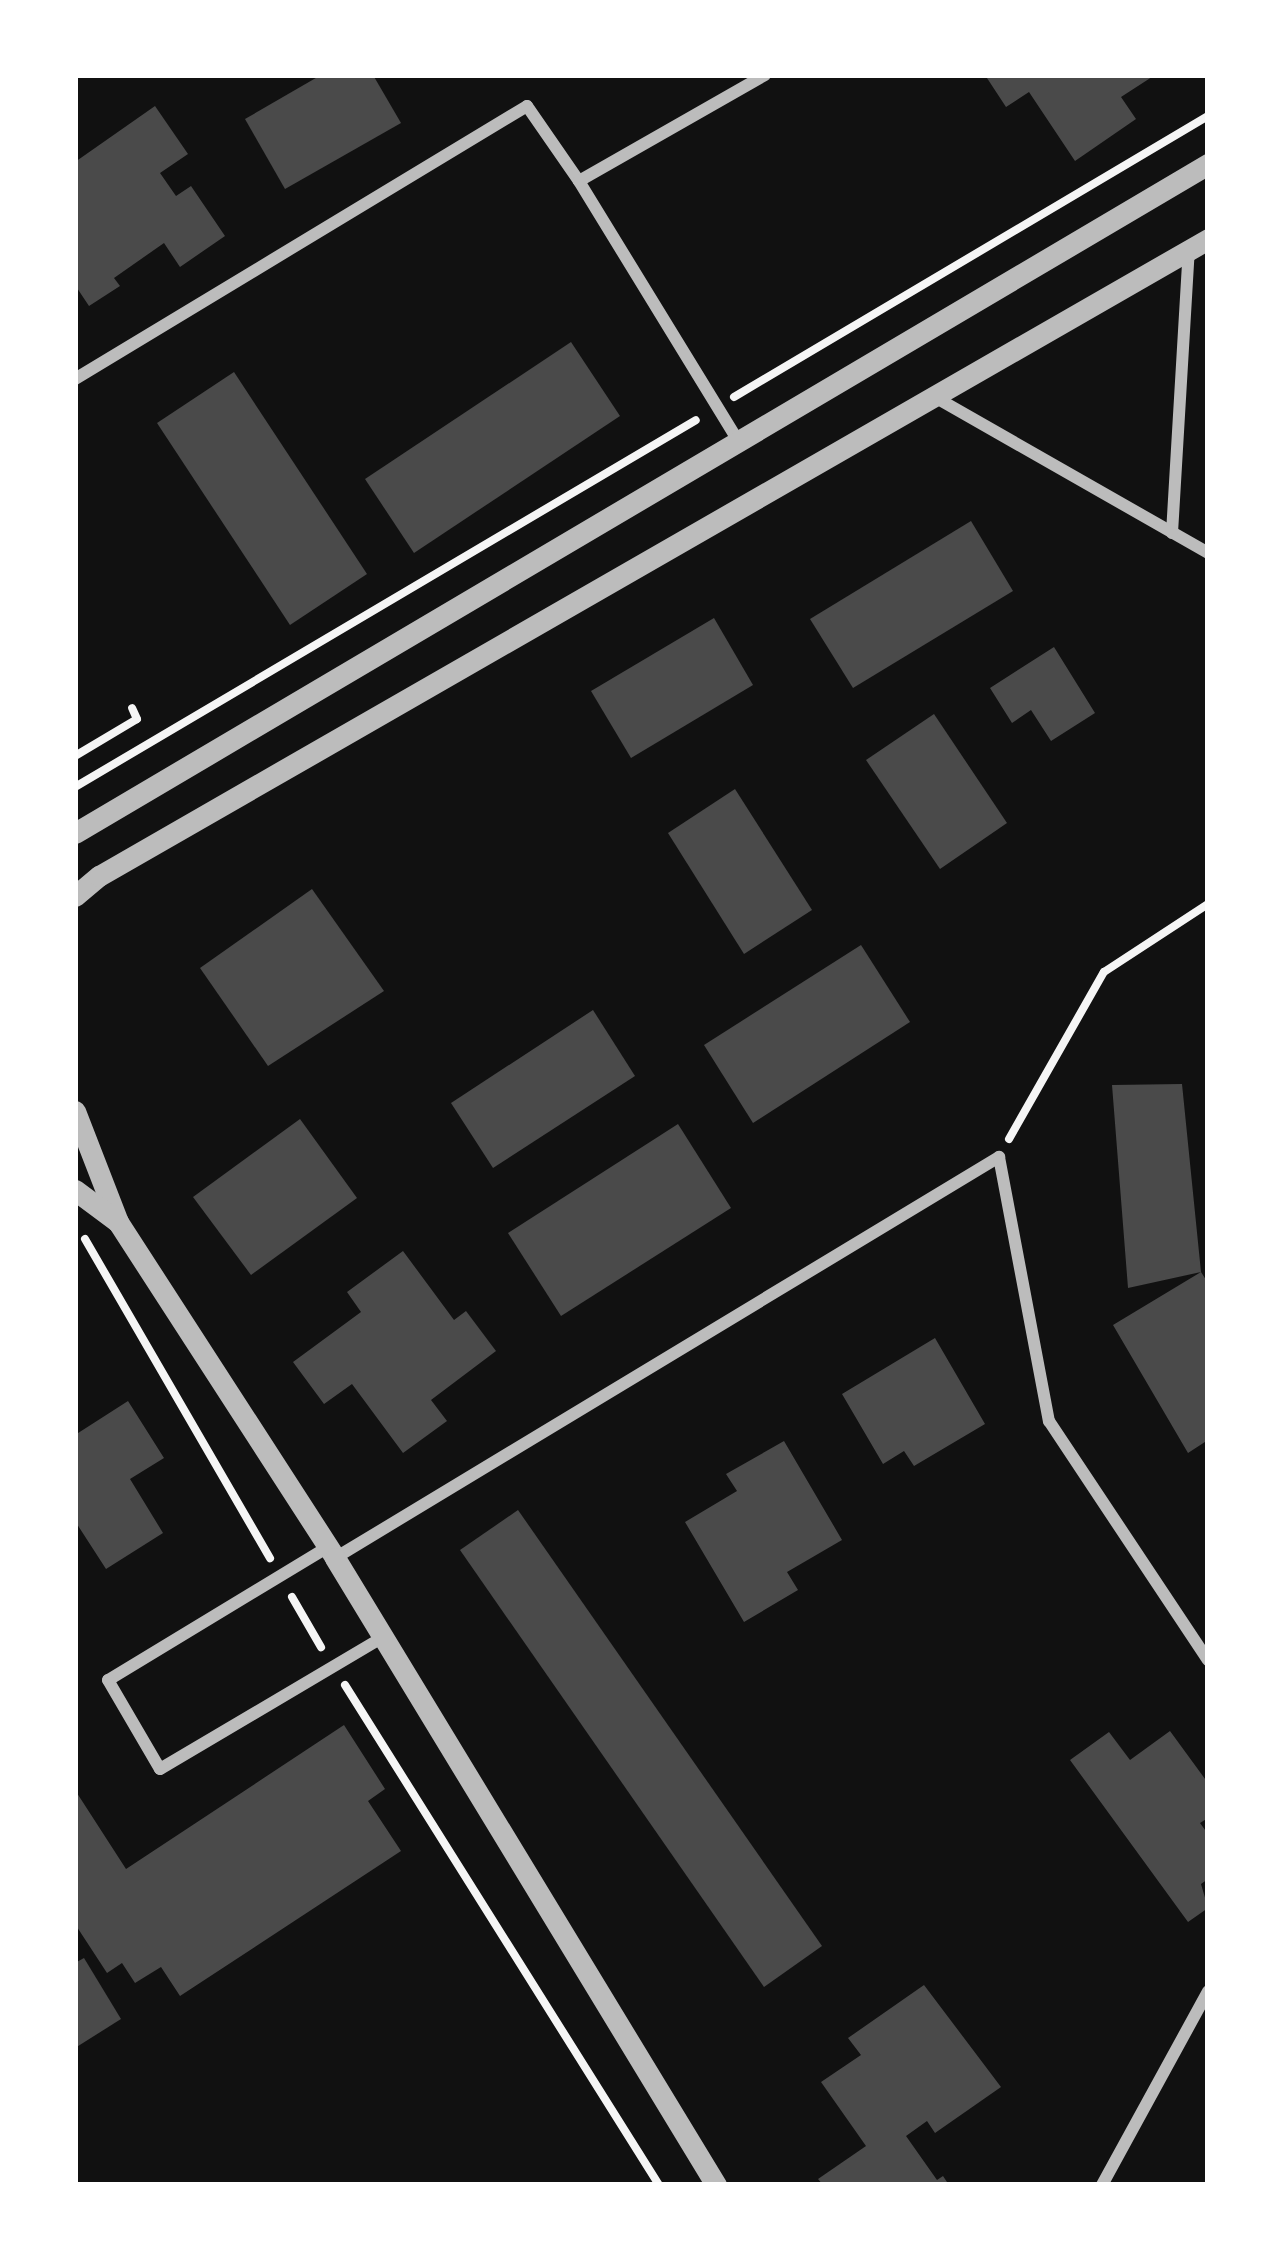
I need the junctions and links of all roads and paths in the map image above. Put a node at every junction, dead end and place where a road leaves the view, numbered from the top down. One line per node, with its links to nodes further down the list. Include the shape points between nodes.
1 (765, 75): 4 (street)
2 (1208, 116): 8 (path)
3 (1208, 164): 9 (street)
4 (579, 181): 6 (street, via 527,106); 8 (street)
5 (1198, 244): 7 (street); 10 (street)
6 (75, 379)
7 (931, 395): 10 (street); 16 (street)
8 (717, 407): 9 (street); 14 (path)
9 (736, 439): 15 (street)
10 (1172, 533): 11 (street)
11 (1208, 553)
12 (132, 708): 13 (path, via 137,718)
13 (75, 756)
14 (75, 787)
15 (75, 833)
16 (75, 896)
17 (1208, 904): 19 (path, via 1104,972)
18 (75, 1111): 21 (street)
19 (999, 1157): 23 (street); 26 (street, via 1049,1421)
20 (75, 1190): 21 (street)
21 (118, 1222): 23 (street)
22 (75, 1232): 24 (path, via 89,1243)
23 (331, 1552): 24 (street); 25 (street)
24 (281, 1577): 27 (path); 27 (street, via 108,1680 149,1751 160,1769)
25 (383, 1637): 27 (street); 30 (street)
26 (1208, 1660)
27 (333, 1667): 29 (path)
28 (1208, 1991): 31 (street)
29 (659, 2185)
30 (716, 2185)
31 (1102, 2185)

